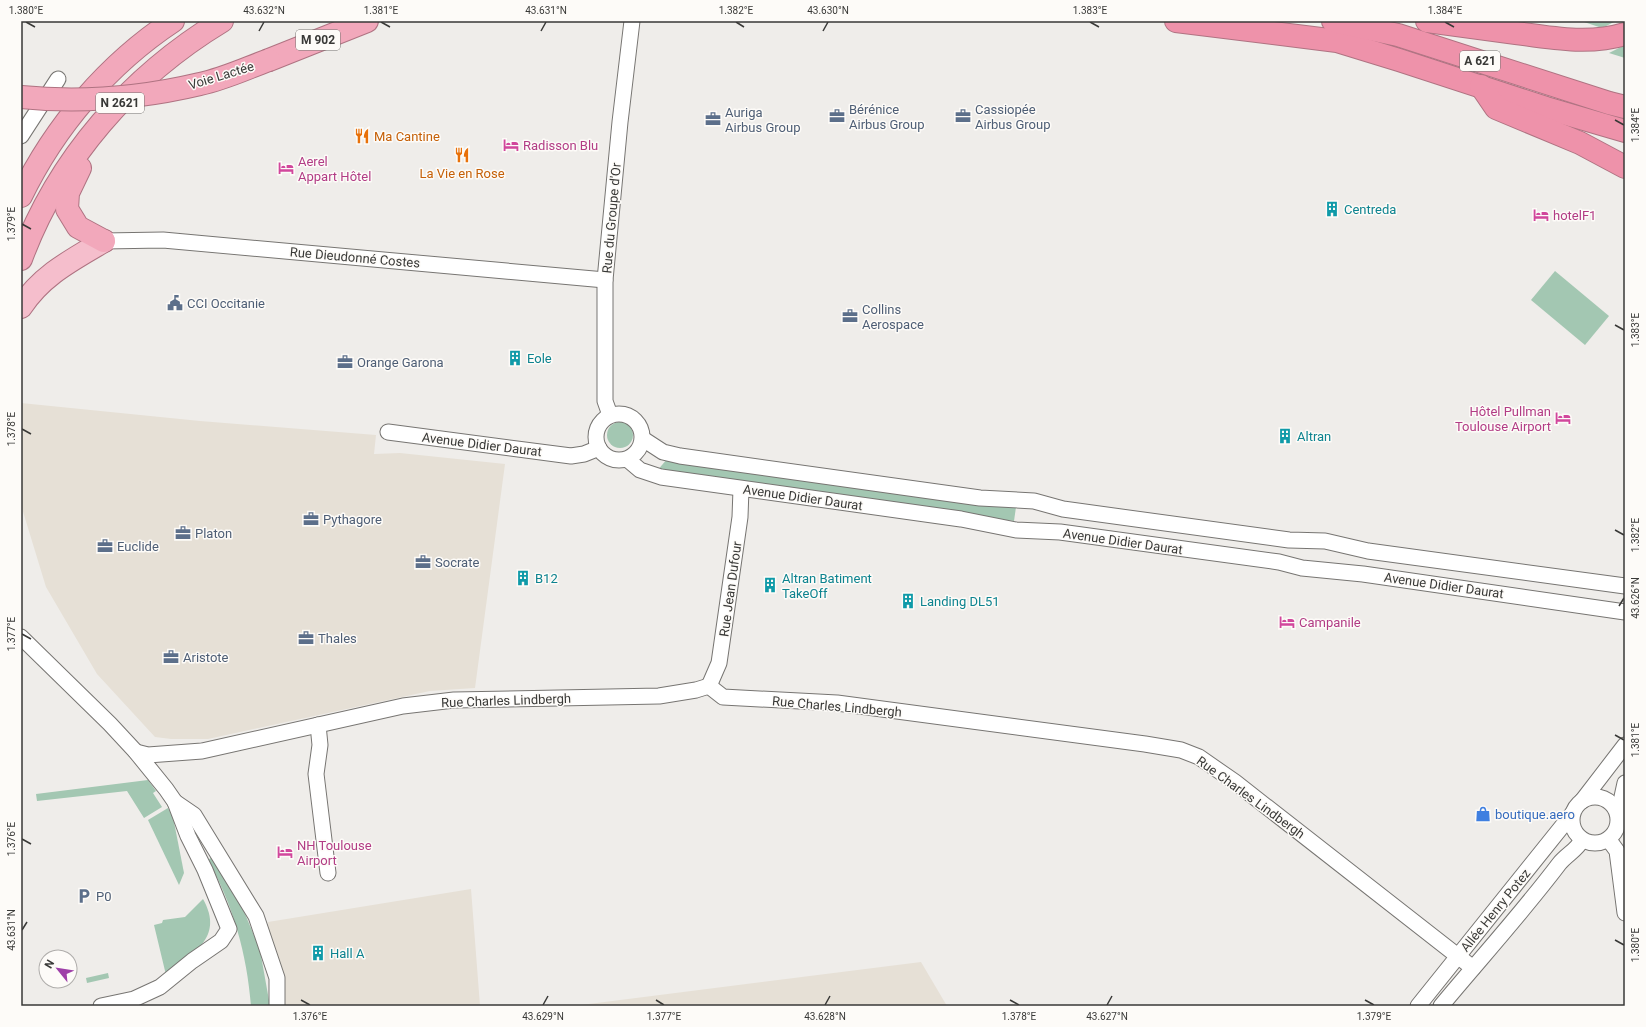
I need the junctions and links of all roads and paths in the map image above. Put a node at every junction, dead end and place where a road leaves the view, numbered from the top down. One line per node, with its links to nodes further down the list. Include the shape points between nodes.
1 (173, 21): 17 (highway, N 2621, via 115,68 75,110 47,148)
2 (222, 21): 13 (highway, N 2621, via 173,54)
3 (366, 21): 11 (highway, Voie Lactée / M 902, bridge, via 201,84 105,100 56,101)
4 (632, 21): 20 (street, Rue du Groupe d'Or)
5 (1176, 21): 10 (highway, A 621, via 1337,41)
6 (1333, 21): 12 (highway, A 621, via 1398,34)
7 (1427, 21): 8 (highway, via 1559,38 1590,40)
8 (1625, 34)
9 (58, 79): 15 (street)
10 (1481, 86): 14 (highway, A 621); 16 (highway, via 1496,108 1580,143)
11 (21, 97)
12 (1625, 107)
13 (114, 109): 18 (highway, via 68,193 67,209 78,227); 19 (highway, N 2621, via 95,128 60,179 28,240)
14 (1625, 131)
15 (21, 136)
16 (1625, 167)
17 (21, 196)
18 (104, 241): 20 (street, Rue Dieudonné Costes, via 163,240); 21 (main road, via 62,266 32,290)
19 (21, 259)
20 (605, 280): 22 (street, Rue du Groupe d'Or, via 605,401)
21 (21, 307)
22 (610, 415): 24 (street, via 624,414 636,420); 25 (street, via 597,429 596,439)
23 (388, 432): 25 (street, Avenue Didier Daurat, via 571,456)
24 (643, 439): 26 (street, via 638,451); 28 (street, Avenue Didier Daurat, via 663,452 680,456 980,498 1034,501 1063,509 1289,540 1324,541 1368,551)
25 (599, 448): 26 (street, via 608,457)
26 (627, 459): 27 (street, Avenue Didier Daurat, via 640,470 661,477)
27 (741, 489): 29 (street, Avenue Didier Daurat, via 961,519 1016,530 1060,532); 31 (street, Rue Jean Dufour, via 740,517 719,663)
28 (1625, 586)
29 (1624, 612)
30 (21, 637): 34 (street)
31 (709, 686): 32 (street, Rue Charles Lindbergh, via 659,696 454,700 403,706); 44 (street, Rue Charles Lindbergh, via 723,697 837,703 1145,744 1199,756)
32 (318, 725): 34 (street, Rue Charles Lindbergh, via 202,751 148,755); 42 (street, via 320,745 316,774)
33 (1625, 745): 36 (street)
34 (136, 752): 37 (street)
35 (1625, 783): 39 (street)
36 (1582, 801): 38 (street); 39 (street, via 1590,797 1608,800)
37 (175, 802): 46 (street, via 229,929 221,941 160,987 134,999); 47 (street, via 194,815 256,916 277,978)
38 (1572, 814): 40 (street, via 1573,829); 44 (street, Allée Henry Potez)
39 (1618, 815): 41 (street, via 1618,825)
40 (1582, 840): 41 (street, via 1595,844); 45 (street, Allée Henry Potez, via 1579,847 1565,856)
41 (1609, 840): 43 (street, via 1617,851)
42 (328, 873)
43 (1625, 913)
44 (1458, 956): 45 (street, Rue Charles Lindbergh); 48 (street, Allée Henry Potez)
45 (1473, 968): 49 (street, Allée Henry Potez)
46 (101, 1006)
47 (277, 1006)
48 (1418, 1006)
49 (1441, 1006)

